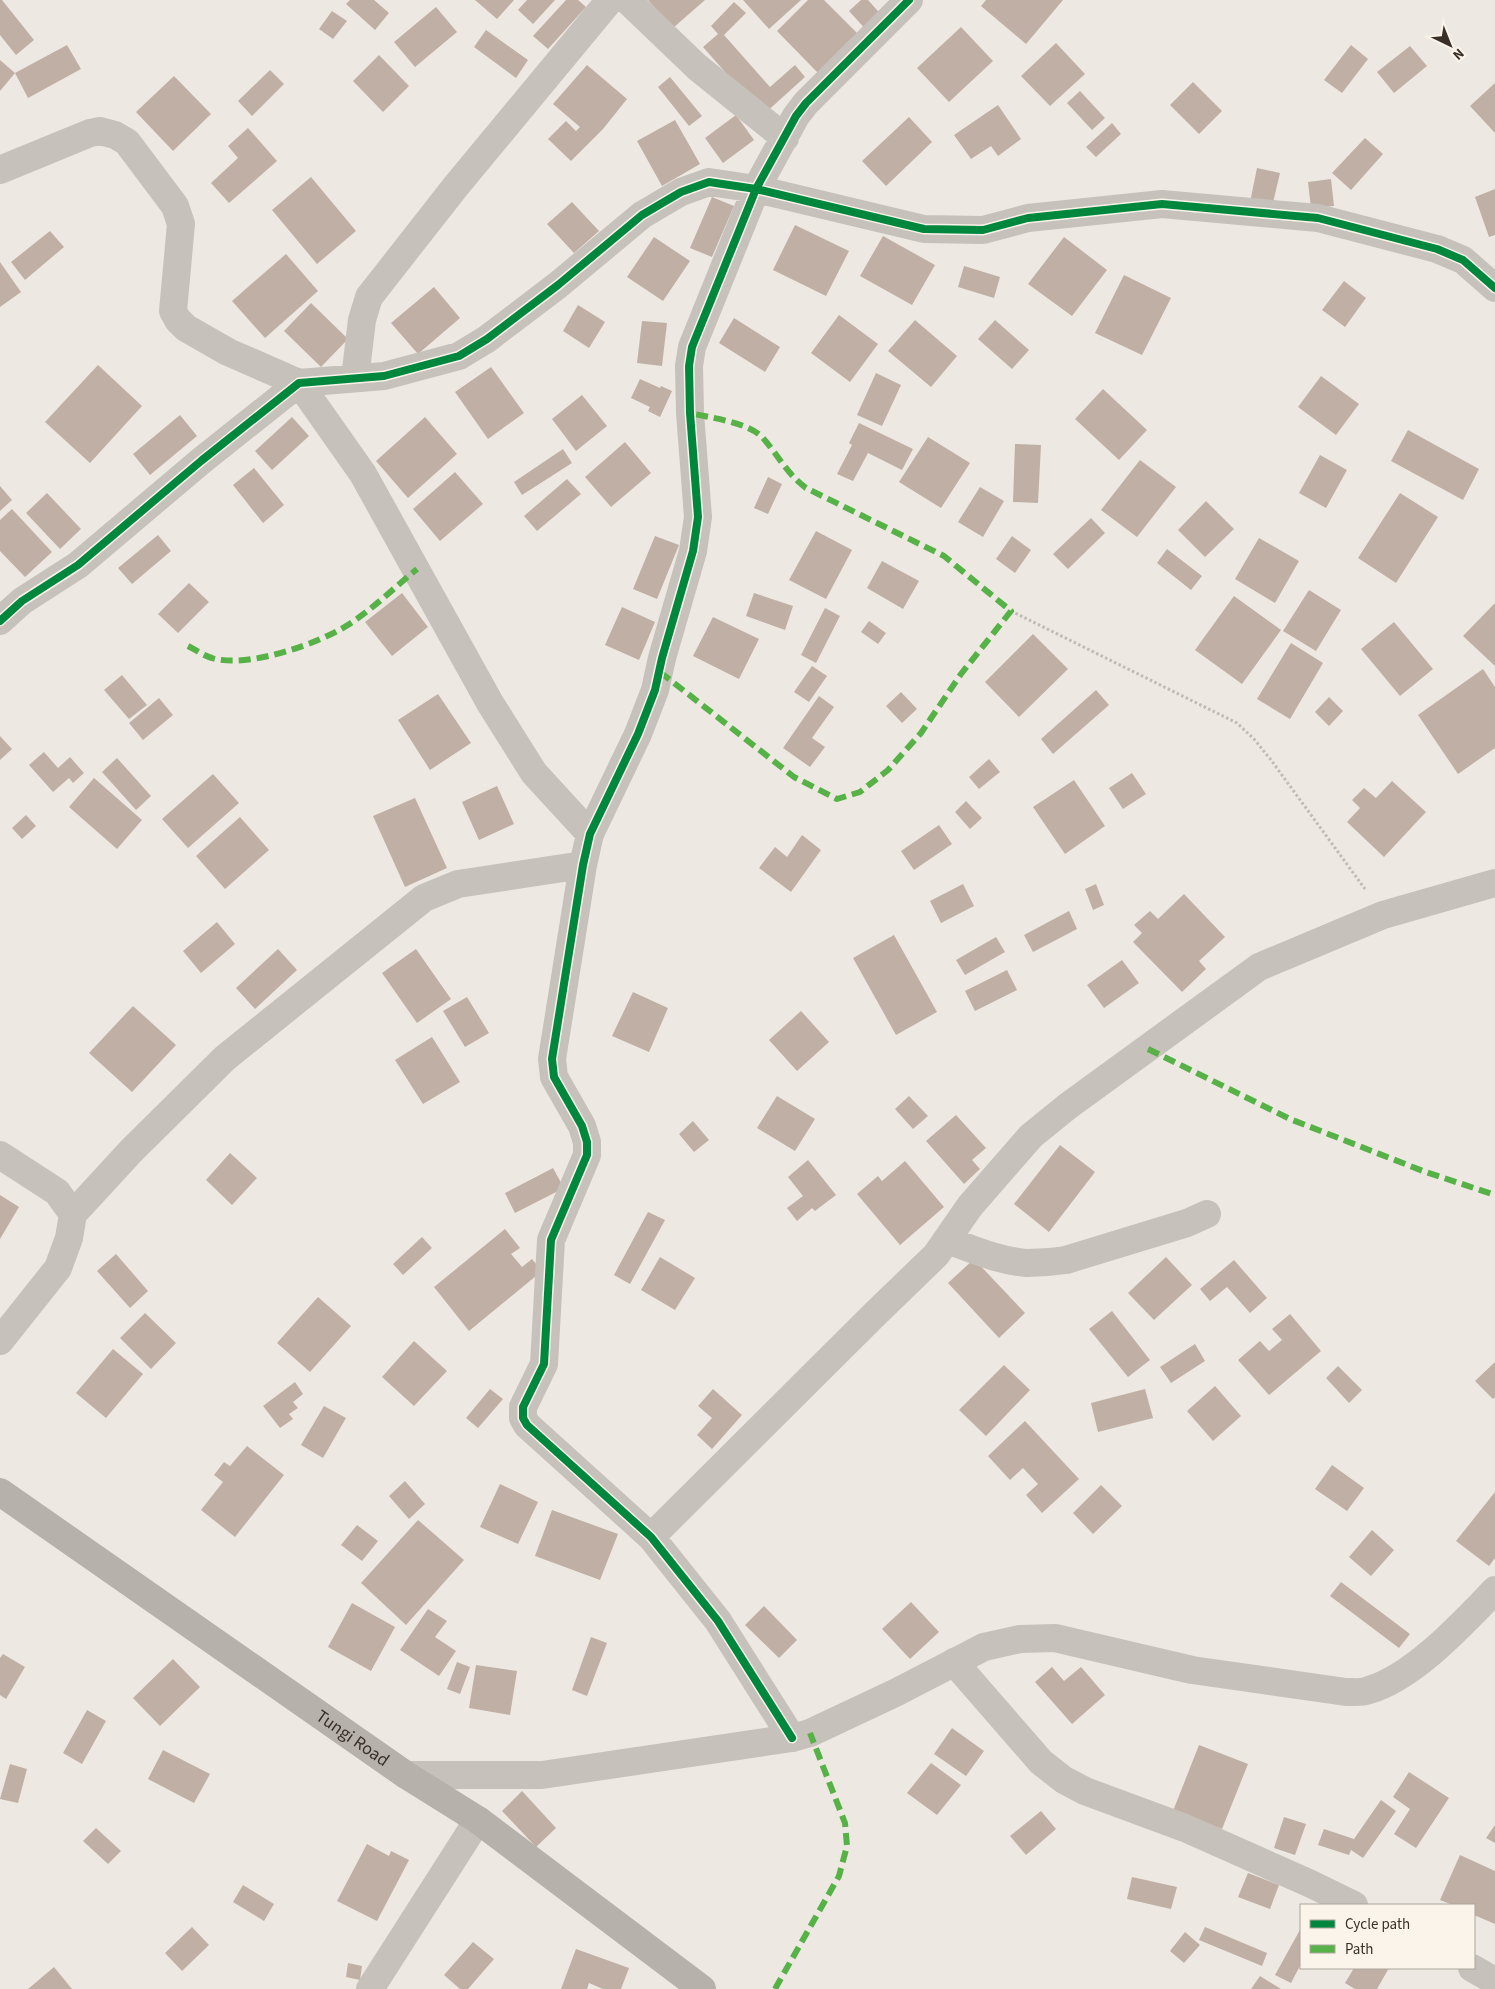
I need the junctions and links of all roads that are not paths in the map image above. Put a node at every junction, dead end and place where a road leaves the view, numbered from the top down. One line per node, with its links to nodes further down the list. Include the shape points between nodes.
1 (610, 0): 8 (street, via 369,297 362,320)
2 (627, 0): 4 (street, via 697,67)
3 (909, 0): 4 (street, via 806,103)
4 (785, 138): 6 (street)
5 (0, 170): 9 (street, via 90,133 100,131 127,142 168,196 180,224 174,311 178,320 228,352)
6 (756, 189): 7 (street, via 924,229 983,230 1028,218 1162,204 1318,218 1437,249 1463,260); 8 (street, via 709,182 681,192 642,215 558,285 487,339 459,356 384,376); 11 (street, via 692,347 690,413 698,517 693,551 655,690 638,734)
7 (1495, 288)
8 (356, 378): 9 (street)
9 (299, 384): 10 (street, via 201,461 78,565 22,601); 11 (street, via 363,474 490,703 534,773)
10 (0, 621)
11 (590, 834): 12 (street)
12 (583, 865): 15 (street, via 458,884 424,898 225,1058); 20 (street, via 552,1059 554,1077 582,1126 587,1155 551,1240 544,1364 522,1407 523,1418)
13 (1495, 884): 17 (street, via 1383,915 1259,967 1031,1136 970,1206)
14 (0, 1155): 15 (street, via 56,1192)
15 (73, 1214): 18 (street, via 69,1238 58,1268)
16 (1207, 1214): 17 (street, via 1066,1260 1050,1262 1026,1263 1002,1258)
17 (946, 1240): 20 (street, via 936,1255)
18 (0, 1341)
19 (0, 1492): 24 (main road, Tungi Road)
20 (651, 1537): 23 (street, via 718,1621)
21 (1495, 1590): 22 (street, via 1450,1637 1388,1683 1368,1691 1346,1692 1192,1670 1055,1638 1020,1639 984,1647)
22 (954, 1662): 23 (street, via 810,1733); 26 (street, via 1041,1762 1064,1780 1185,1828)
23 (792, 1738): 24 (street, via 542,1775)
24 (406, 1775): 25 (main road, Tungi Road)
25 (478, 1820): 29 (street); 30 (main road, Tungi Road)
26 (1352, 1904)
27 (1474, 1969): 28 (street)
28 (1495, 1981)
29 (370, 1989)
30 (702, 1989)

